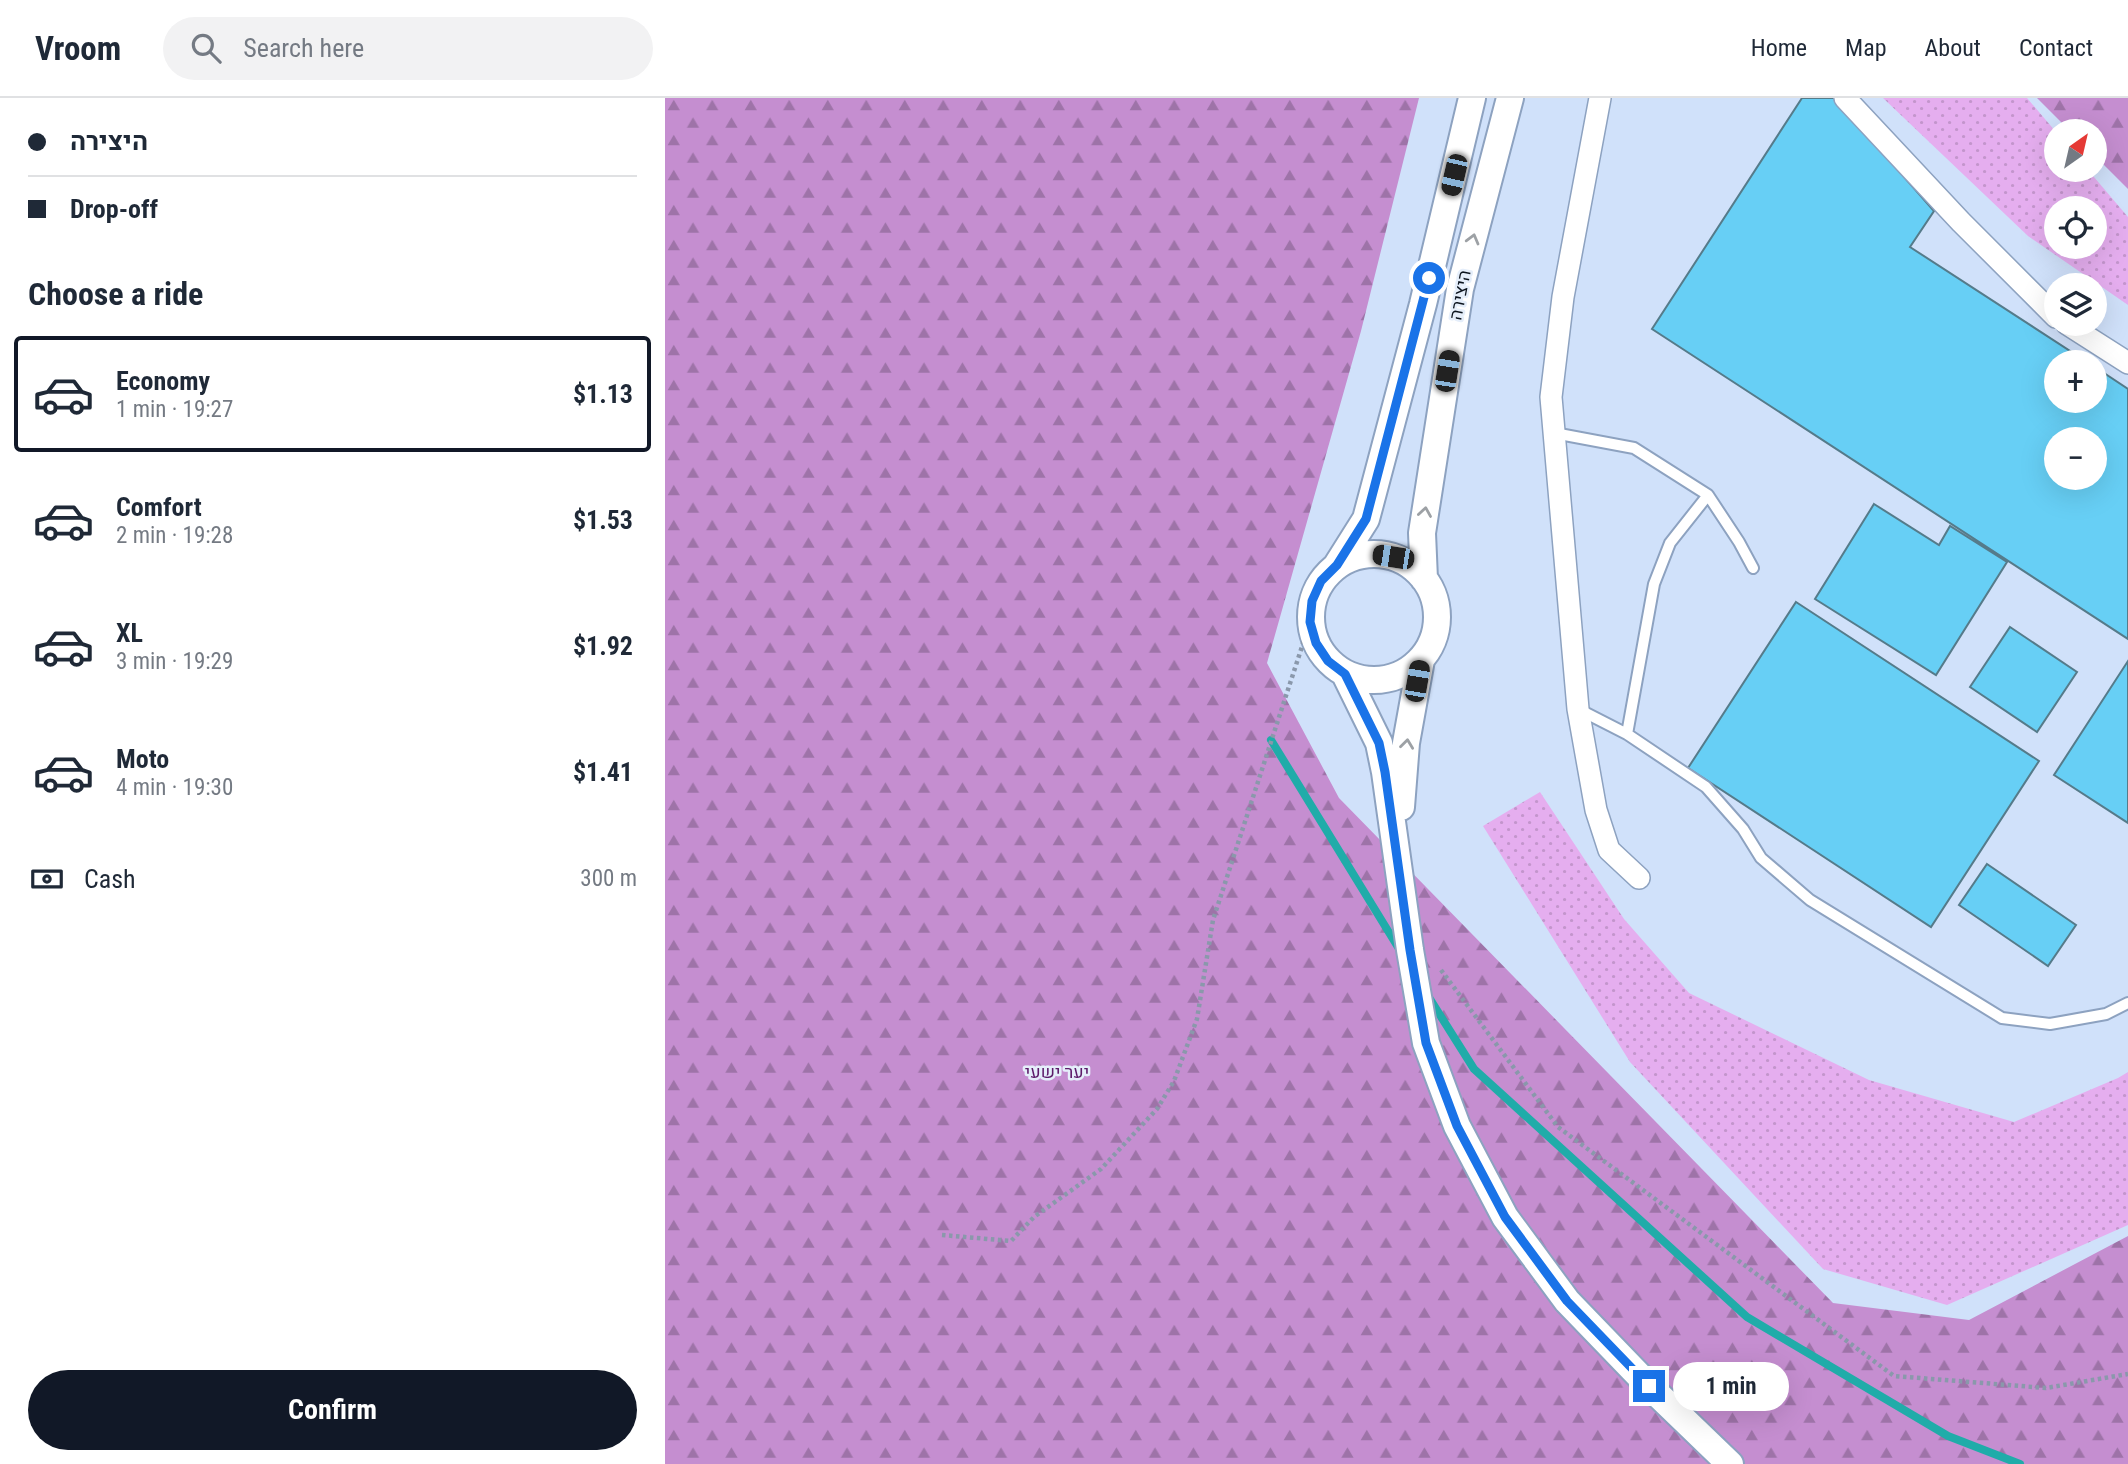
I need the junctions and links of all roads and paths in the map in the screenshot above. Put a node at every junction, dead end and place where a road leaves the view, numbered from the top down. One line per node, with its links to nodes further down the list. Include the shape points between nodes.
1 (1472, 98): 10 (street, היצירה, via 1366,519)
2 (1510, 98): 12 (street, היצירה, one-way to 2, via 1422,533 1460,289)
3 (1600, 98): 8 (street, via 1563,298 1551,397)
4 (1845, 98): 5 (street)
5 (2044, 305)
6 (2086, 336): 7 (street)
7 (2128, 363)
8 (1554, 433): 9 (lane, via 1634,448); 16 (street)
9 (1708, 495): 11 (lane); 17 (lane, via 1670,543 1654,584)
10 (1337, 565): 12 (street, via 1374,554 1393,557); 13 (street, via 1321,581 1312,601)
11 (1753, 568)
12 (1424, 579): 14 (street, via 1437,612 1436,629)
13 (1310, 622): 15 (street, via 1328,661); 22 (path, via 1213,920 1197,1019 1174,1081 1157,1109 1101,1169 1034,1217 1011,1241)
14 (1421, 660): 15 (street, via 1405,673 1385,680); 18 (street, one-way to 14, via 1406,743)
15 (1345, 674): 18 (street, via 1379,743)
16 (1578, 709): 17 (lane); 19 (street, via 1596,810 1609,850)
17 (1627, 734): 21 (lane, via 1706,787 1761,858 1810,900 2002,1018 2050,1024 2106,1014)
18 (1396, 861): 24 (street, via 1426,1043 1457,1126 1505,1217 1567,1301)
19 (1639, 878)
20 (1438, 965): 23 (path, via 1558,1127 1894,1376 2046,1388)
21 (2128, 1003)
22 (942, 1235)
23 (2128, 1374)
24 (1730, 1464)

